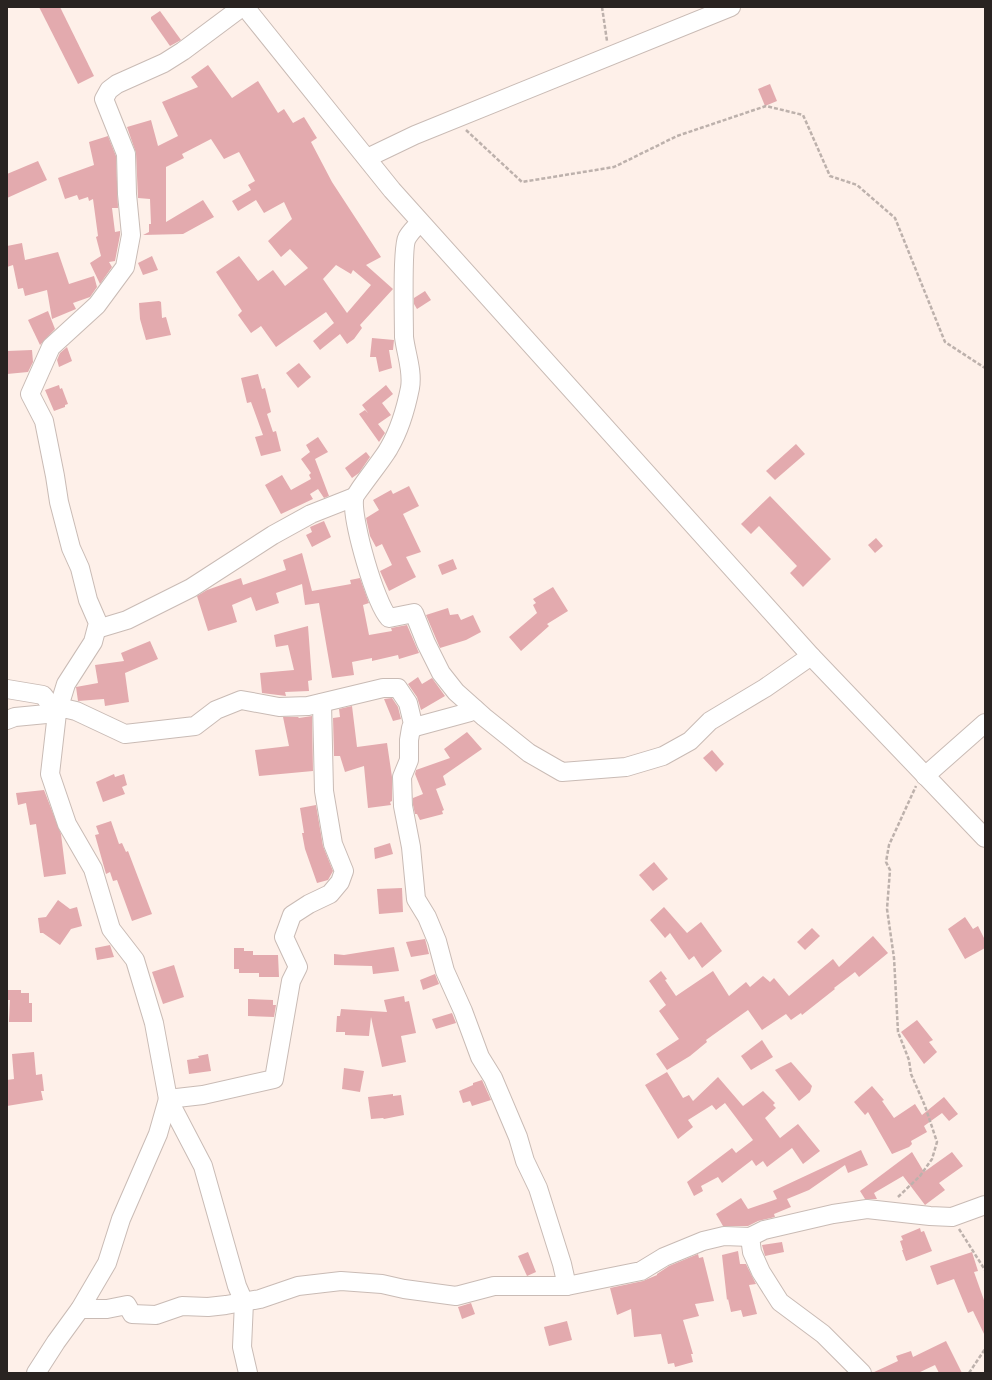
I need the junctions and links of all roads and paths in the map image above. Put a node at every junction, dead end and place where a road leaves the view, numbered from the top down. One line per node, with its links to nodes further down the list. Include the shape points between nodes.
1 (243, 7): 6 (street); 10 (street, via 164,63 118,84 109,90 104,99 126,154 131,235 125,267 97,305 51,347 30,394 44,420 59,502 71,548 98,623)
2 (602, 7): 4 (path)
3 (731, 7): 4 (street)
4 (608, 57): 5 (street)
5 (455, 120): 6 (street, via 415,135); 8 (path, via 522,182 614,167 677,136 766,106 803,115 830,176 857,185 895,218 945,342)
6 (367, 158): 7 (street)
7 (420, 222): 9 (street, via 406,239 403,263 404,338 409,362 410,387 390,448); 11 (street)
8 (985, 368)
9 (354, 498): 10 (street, via 305,518 274,535 191,588 127,620); 14 (street, via 355,518 383,612 389,618 414,613 441,673 456,692)
10 (96, 629): 15 (street, via 93,642 66,684)
11 (810, 656): 14 (street, via 765,688 710,721 690,741 663,756 626,766 562,772 529,753); 19 (street)
12 (7, 689): 15 (street, via 43,695)
13 (322, 703): 15 (street, via 279,707 241,700 216,710 195,726 125,734 76,711 63,708); 18 (street, via 384,688 398,688 408,704); 21 (street, via 324,791 333,844 344,871 340,882 330,894 292,915 284,937 298,967 291,981 274,1078 203,1095)
14 (475, 709): 18 (street)
15 (57, 713): 16 (street); 21 (street, via 50,774 67,824 93,869 111,929 134,960 154,1023)
16 (7, 720)
17 (985, 723): 19 (street)
18 (414, 728): 27 (street, via 411,728 408,740 409,760 402,777 403,806 411,847 416,900 427,917 445,971 480,1057 493,1078 538,1188)
19 (925, 776): 20 (street); 23 (path, via 914,789 889,845 886,862 890,870 887,909 894,958 898,1032 937,1142 932,1159 920,1176 898,1197)
20 (985, 838)
21 (168, 1099): 28 (street, via 203,1166); 29 (street, via 158,1134 121,1219 107,1263)
22 (985, 1205): 24 (street)
23 (894, 1211): 24 (street); 25 (street, via 867,1209 833,1214 764,1230)
24 (952, 1217): 26 (path)
25 (750, 1237): 27 (street, via 724,1236 704,1241 664,1257 641,1271); 33 (street, via 752,1252 760,1272 780,1302 823,1334)
26 (985, 1270)
27 (567, 1286): 28 (street, via 494,1286 456,1296 382,1284 341,1281 298,1286)
28 (244, 1302): 29 (street, via 208,1307 182,1306 156,1315 132,1314 127,1305 107,1309); 32 (street, via 242,1347)
29 (80, 1309): 31 (street)
30 (985, 1349): 34 (path)
31 (36, 1373)
32 (248, 1373)
33 (862, 1373)
34 (969, 1373)

